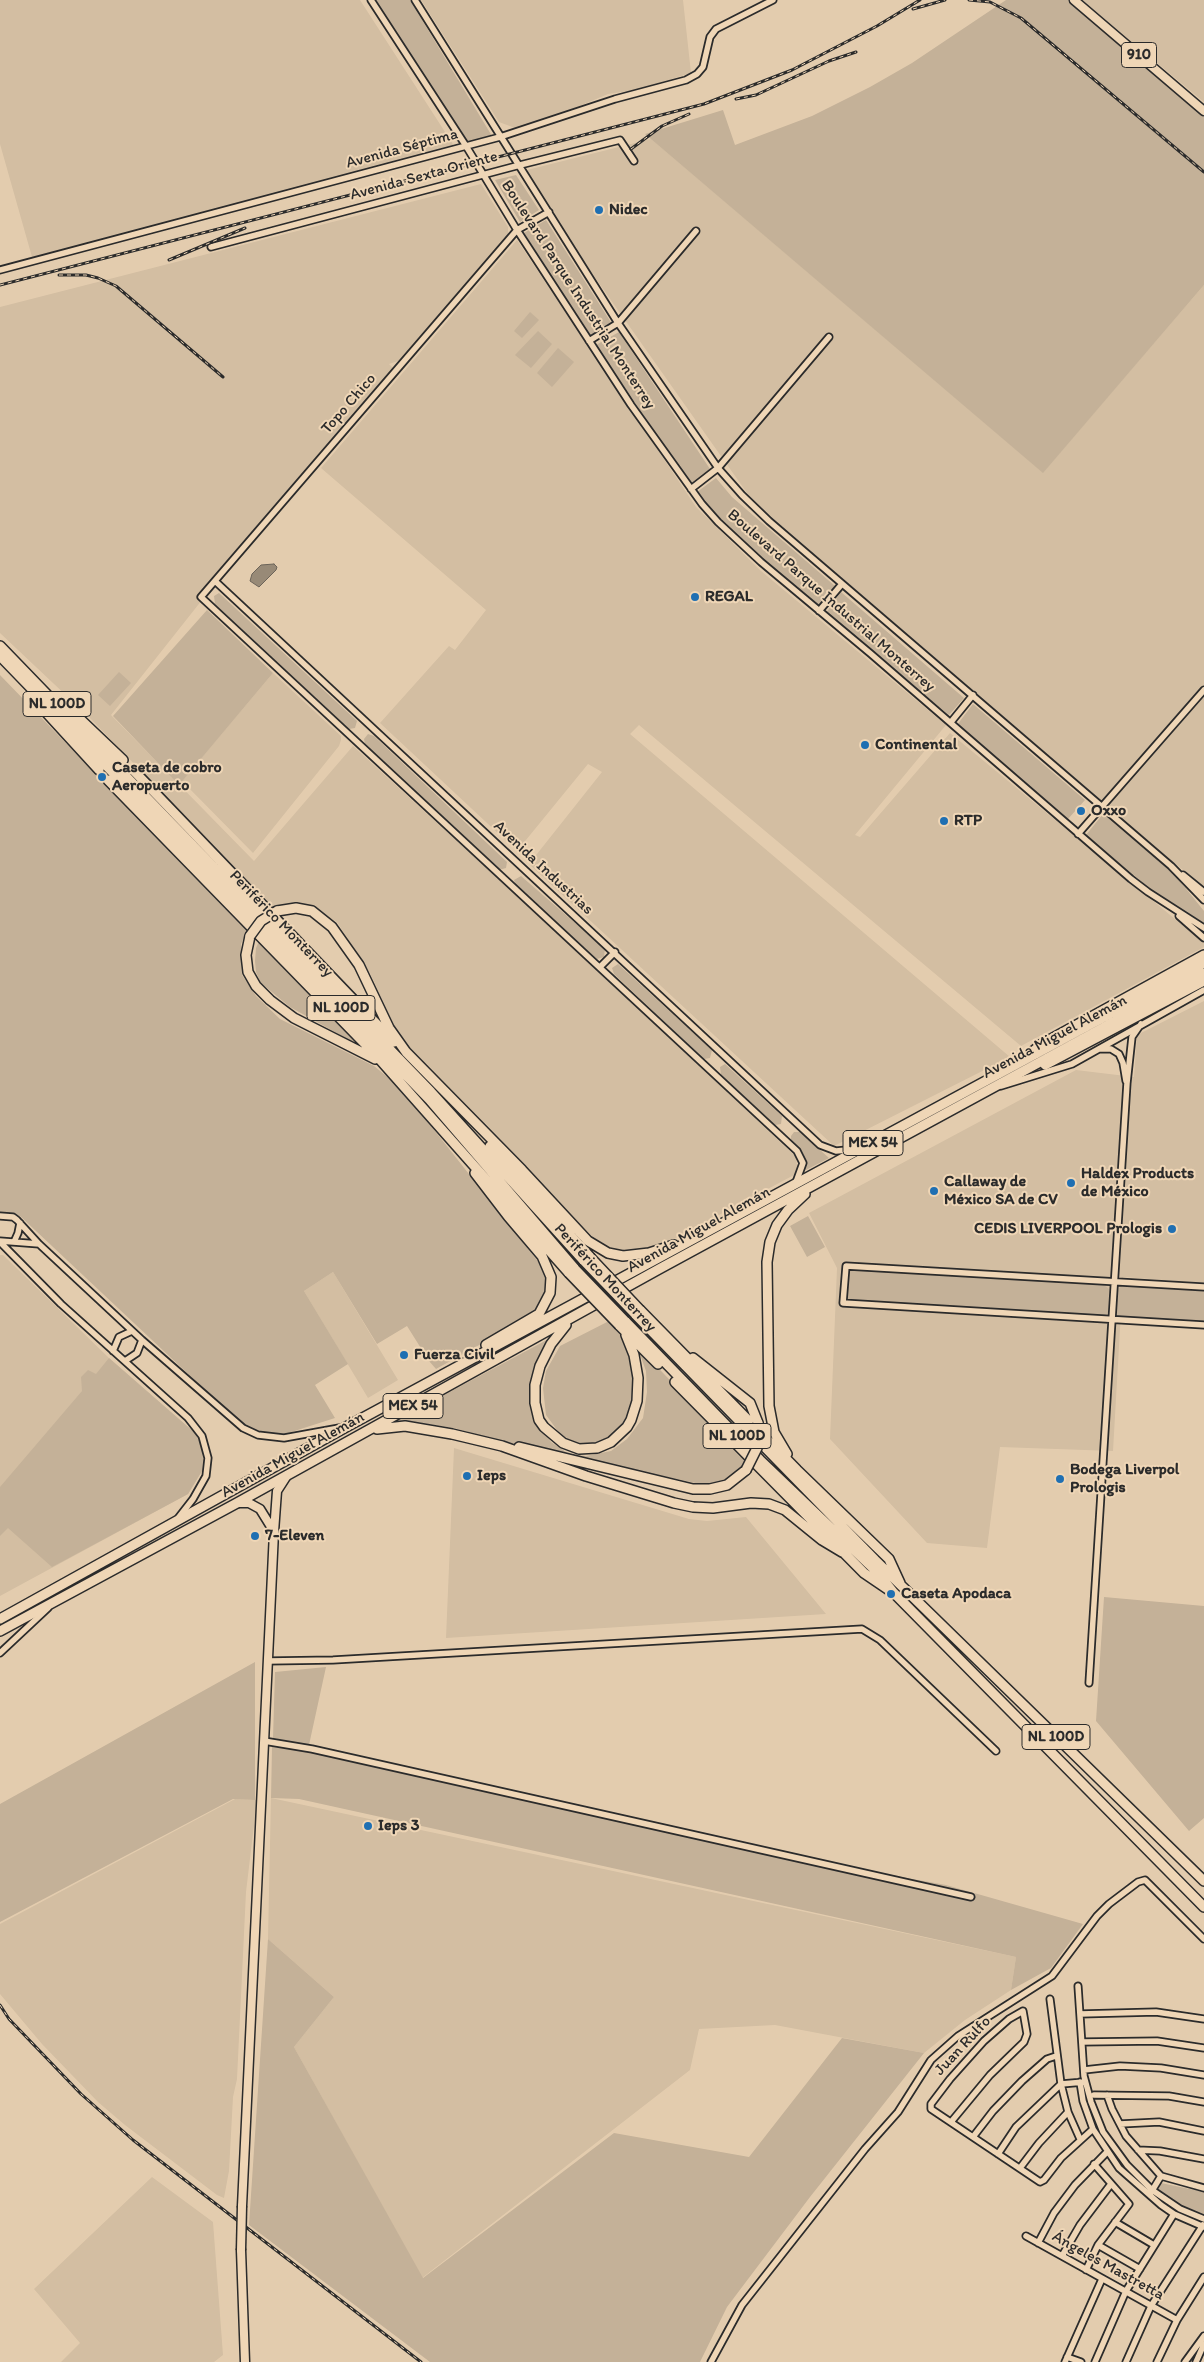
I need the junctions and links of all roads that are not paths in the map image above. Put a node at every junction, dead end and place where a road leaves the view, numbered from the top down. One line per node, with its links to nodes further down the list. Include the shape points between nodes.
1 (371, 0): 7 (street, Boulevard Parque Industrial Monterrey)
2 (415, 0): 6 (street, Boulevard Parque Industrial Monterrey)
3 (773, 0): 6 (street, Avenida Séptima, via 716,29 710,36 703,67 686,80)
4 (1076, 0): 5 (main road, 910)
5 (1204, 109)
6 (500, 137): 7 (street, Avenida Séptima); 9 (street, Boulevard Parque Industrial Monterrey)
7 (466, 146): 10 (street, Boulevard Parque Industrial Monterrey); 15 (street, Avenida Séptima)
8 (634, 162): 9 (street, Avenida Sexta Oriente, via 620,140)
9 (520, 165): 10 (street, Avenida Sexta Oriente); 11 (street, Boulevard Parque Industrial Monterrey)
10 (484, 175): 12 (street, Boulevard Parque Industrial Monterrey); 14 (street, Avenida Sexta Oriente)
11 (549, 212): 12 (street, Topo Chico); 16 (street, Boulevard Parque Industrial Monterrey)
12 (517, 230): 18 (street, Boulevard Parque Industrial Monterrey); 21 (street, Topo Chico)
13 (696, 231): 16 (street)
14 (211, 247)
15 (0, 270)
16 (618, 323): 18 (street); 19 (street, Boulevard Parque Industrial Monterrey)
17 (829, 337): 19 (street)
18 (590, 341): 20 (street, Boulevard Parque Industrial Monterrey)
19 (718, 468): 20 (street); 22 (street, Boulevard Parque Industrial Monterrey, via 759,513)
20 (691, 489): 23 (street, Boulevard Parque Industrial Monterrey, via 726,531)
21 (214, 582): 42 (street, Avenida Industrias); 45 (street, Topo Chico, via 201,597)
22 (842, 584): 23 (street); 28 (street, Boulevard Parque Industrial Monterrey)
23 (819, 611): 29 (street, Boulevard Parque Industrial Monterrey)
24 (0, 646): 26 (highway, Periférico Monterrey / NL 100D)
25 (0, 656): 26 (highway, Periférico Monterrey / NL 100D)
26 (11, 662): 30 (highway, via 36,677); 31 (highway, via 29,694); 71 (highway, Periférico Monterrey / NL 100D, via 424,1084); 72 (highway, Periférico Monterrey / NL 100D, via 429,1100)
27 (1204, 690): 34 (street)
28 (973, 695): 29 (street); 34 (street, Boulevard Parque Industrial Monterrey)
29 (950, 722): 35 (street, Boulevard Parque Industrial Monterrey)
30 (123, 760)
31 (99, 770)
32 (133, 770): 54 (highway)
33 (108, 780): 56 (highway)
34 (1100, 807): 35 (street); 36 (street, Boulevard Parque Industrial Monterrey)
35 (1078, 834): 39 (street, Boulevard Parque Industrial Monterrey)
36 (1171, 866): 37 (street); 38 (street, Boulevard Parque Industrial Monterrey)
37 (1204, 892)
38 (1204, 900)
39 (1164, 904): 40 (street, Boulevard Parque Industrial Monterrey); 41 (street)
40 (1204, 928)
41 (1204, 938)
42 (615, 952): 45 (street); 62 (street, Avenida Industrias, via 820,1145 836,1151)
43 (1204, 955): 55 (highway, via 1042,1044)
44 (1204, 964): 52 (highway, Avenida Miguel Alemán / MEX 54)
45 (600, 967): 64 (street, via 798,1151 803,1163)
46 (1204, 973): 52 (highway, Avenida Miguel Alemán / MEX 54)
47 (1204, 981): 49 (highway)
48 (1204, 990): 50 (street)
49 (1180, 993): 50 (street); 57 (highway, via 1059,1059)
50 (1165, 1011): 51 (street)
51 (1141, 1024): 53 (street); 58 (street, via 1132,1038)
52 (1064, 1045): 55 (highway, Avenida Miguel Alemán / MEX 54); 57 (highway, Avenida Miguel Alemán / MEX 54)
53 (1094, 1051): 58 (street, via 1107,1048 1118,1053); 59 (street, via 1059,1069)
54 (406, 1052): 56 (highway, bridge, via 390,1028 359,966 332,927 312,911 296,908 277,911 260,921 250,936 246,956 248,972 256,986 294,1018 371,1056); 60 (highway)
55 (1022, 1062): 62 (highway, Avenida Miguel Alemán / MEX 54)
56 (391, 1072): 61 (highway)
57 (1014, 1076): 59 (highway, Avenida Miguel Alemán / MEX 54)
58 (1127, 1083): 73 (street)
59 (990, 1089): 63 (highway, Avenida Miguel Alemán / MEX 54)
60 (449, 1098): 70 (highway, via 594,1246 608,1253 632,1256); 71 (highway)
61 (444, 1130): 72 (highway); 84 (highway, via 497,1204 542,1256 551,1277 548,1301 539,1314 486,1345)
62 (862, 1149): 64 (highway, Avenida Miguel Alemán / MEX 54)
63 (824, 1178): 77 (highway, Avenida Miguel Alemán / MEX 54); 90 (highway, via 782,1217 770,1242 767,1262 770,1414 782,1447)
64 (795, 1184): 70 (highway, Avenida Miguel Alemán / MEX 54)
65 (1, 1218): 66 (street, via 12,1218)
66 (20, 1223): 68 (street); 69 (street)
67 (0, 1242): 68 (street); 83 (street)
68 (14, 1242): 69 (street)
69 (38, 1244): 80 (street)
70 (684, 1244): 84 (highway, Avenida Miguel Alemán / MEX 54)
71 (587, 1259): 75 (highway, Periférico Monterrey / NL 100D, bridge)
72 (572, 1271): 79 (highway, Periférico Monterrey / NL 100D, bridge)
73 (1115, 1281): 74 (street); 76 (street); 76 (street, via 846,1266 844,1303)
74 (1204, 1287)
75 (638, 1312): 82 (highway); 95 (highway, Periférico Monterrey / NL 100D)
76 (1112, 1319): 78 (street); 104 (street)
77 (570, 1320): 79 (highway, via 544,1354 536,1377 535,1403 544,1427 563,1443 579,1449 597,1448 611,1442 631,1420 637,1401 638,1378 634,1355); 87 (highway, Avenida Miguel Alemán / MEX 54)
78 (1204, 1325)
79 (622, 1326): 94 (highway); 97 (highway, Periférico Monterrey / NL 100D, via 871,1566)
80 (132, 1331): 81 (street); 83 (street, via 119,1337)
81 (142, 1340): 85 (street, via 137,1353); 86 (street, via 231,1420 258,1435 284,1438)
82 (669, 1341): 88 (highway, bridge, via 750,1403 758,1424 757,1448 746,1470 727,1485 693,1488); 90 (highway)
83 (113, 1351): 85 (street)
84 (471, 1360): 86 (highway, Avenida Miguel Alemán / MEX 54)
85 (125, 1361): 92 (street, via 188,1418 207,1446 206,1476)
86 (346, 1427): 92 (highway, Avenida Miguel Alemán / MEX 54)
87 (367, 1431): 88 (highway, via 390,1426 415,1427); 89 (highway, Avenida Miguel Alemán / MEX 54)
88 (502, 1446): 94 (highway, via 674,1503 704,1508 751,1502 775,1506)
89 (289, 1474): 91 (highway, Avenida Miguel Alemán / MEX 54); 93 (main road, via 278,1488)
90 (810, 1480): 95 (highway, via 889,1559)
91 (237, 1503): 93 (main road, via 249,1503 260,1509); 96 (highway, Avenida Miguel Alemán / MEX 54)
92 (177, 1520): 98 (highway, Avenida Miguel Alemán / MEX 54)
93 (274, 1532): 103 (main road)
94 (842, 1552): 97 (highway, via 871,1579)
95 (901, 1585): 107 (highway, Periférico Monterrey / NL 100D)
96 (80, 1586): 101 (highway, Avenida Miguel Alemán / MEX 54); 102 (street, via 36,1618)
97 (894, 1593): 109 (highway, Periférico Monterrey / NL 100D)
98 (22, 1607): 99 (street); 100 (highway, Avenida Miguel Alemán / MEX 54)
99 (0, 1614)
100 (0, 1619)
101 (0, 1630)
102 (0, 1653)
103 (268, 1661): 105 (main road); 106 (street, via 862,1629 880,1640)
104 (1089, 1683)
105 (264, 1741): 108 (street, via 312,1749); 160 (main road, bridge, via 242,2206)
106 (996, 1751)
107 (1204, 1882)
108 (971, 1897)
109 (1204, 1907)
110 (1204, 1939): 161 (street, via 1146,1880 1138,1882 1109,1904 1052,1976 958,2036 930,2060 898,2112 865,2149 742,2306)
111 (1078, 1986): 113 (street)
112 (1050, 1999): 117 (street)
113 (1080, 2014): 114 (street, via 1156,2012); 115 (street)
114 (1204, 2019)
115 (1082, 2042): 116 (street, via 1157,2041); 119 (street)
116 (1204, 2048)
117 (1056, 2056): 120 (street); 129 (street, via 1047,2059 1022,2081)
118 (1204, 2074): 119 (street, via 1120,2066)
119 (1084, 2077): 120 (street); 127 (street, via 1083,2101); 140 (street, via 1103,2132)
120 (1061, 2084): 124 (street); 133 (street, via 1016,2127)
121 (1094, 2095): 122 (street)
122 (1107, 2095): 123 (street, via 1169,2096); 126 (street)
123 (1204, 2102)
124 (1068, 2112): 130 (street); 136 (street)
125 (950, 2122): 125 (street, Juan Rulfo, via 931,2109 931,2104 984,2041 1008,2019 1024,2012 1027,2034 1024,2042 983,2082); 129 (street)
126 (1120, 2124): 128 (street, via 1159,2122); 131 (street)
127 (1093, 2129): 130 (street); 132 (street)
128 (1204, 2131)
129 (973, 2137): 133 (street)
130 (1080, 2139): 136 (street, via 1044,2180 1038,2181)
131 (1138, 2150): 134 (street); 137 (street)
132 (1106, 2152): 135 (street); 140 (street, via 1133,2182)
133 (998, 2154): 136 (street)
134 (1204, 2159)
135 (1094, 2164): 138 (street); 146 (street, via 1054,2213)
136 (1020, 2168)
137 (1161, 2176): 139 (street); 140 (street)
138 (1111, 2184): 143 (street, via 1129,2201); 149 (street, via 1080,2225)
139 (1204, 2188)
140 (1151, 2193): 141 (street); 142 (street)
141 (1174, 2214): 144 (street); 148 (street)
142 (1204, 2219)
143 (1114, 2222): 147 (street); 148 (street)
144 (1204, 2225): 155 (street)
145 (1026, 2236): 146 (street, Ángeles Mastretta)
146 (1038, 2243): 149 (street, Ángeles Mastretta)
147 (1098, 2245): 150 (street); 151 (street)
148 (1154, 2245): 150 (street)
149 (1062, 2256): 151 (street, Ángeles Mastretta)
150 (1140, 2269): 154 (street)
151 (1086, 2270): 153 (street, Ángeles Mastretta)
152 (1204, 2277): 156 (street)
153 (1102, 2278): 154 (street, Ángeles Mastretta); 159 (street)
154 (1126, 2291): 155 (street, Ángeles Mastretta); 163 (street)
155 (1151, 2306): 156 (street, Ángeles Mastretta); 164 (street)
156 (1177, 2320): 165 (street)
157 (1204, 2336): 166 (street)
158 (1204, 2344): 167 (street)
159 (1066, 2360): 162 (street)
160 (245, 2362)
161 (711, 2362)
162 (1081, 2362)
163 (1094, 2362)
164 (1126, 2362)
165 (1157, 2362)
166 (1186, 2362)
167 (1196, 2362)

